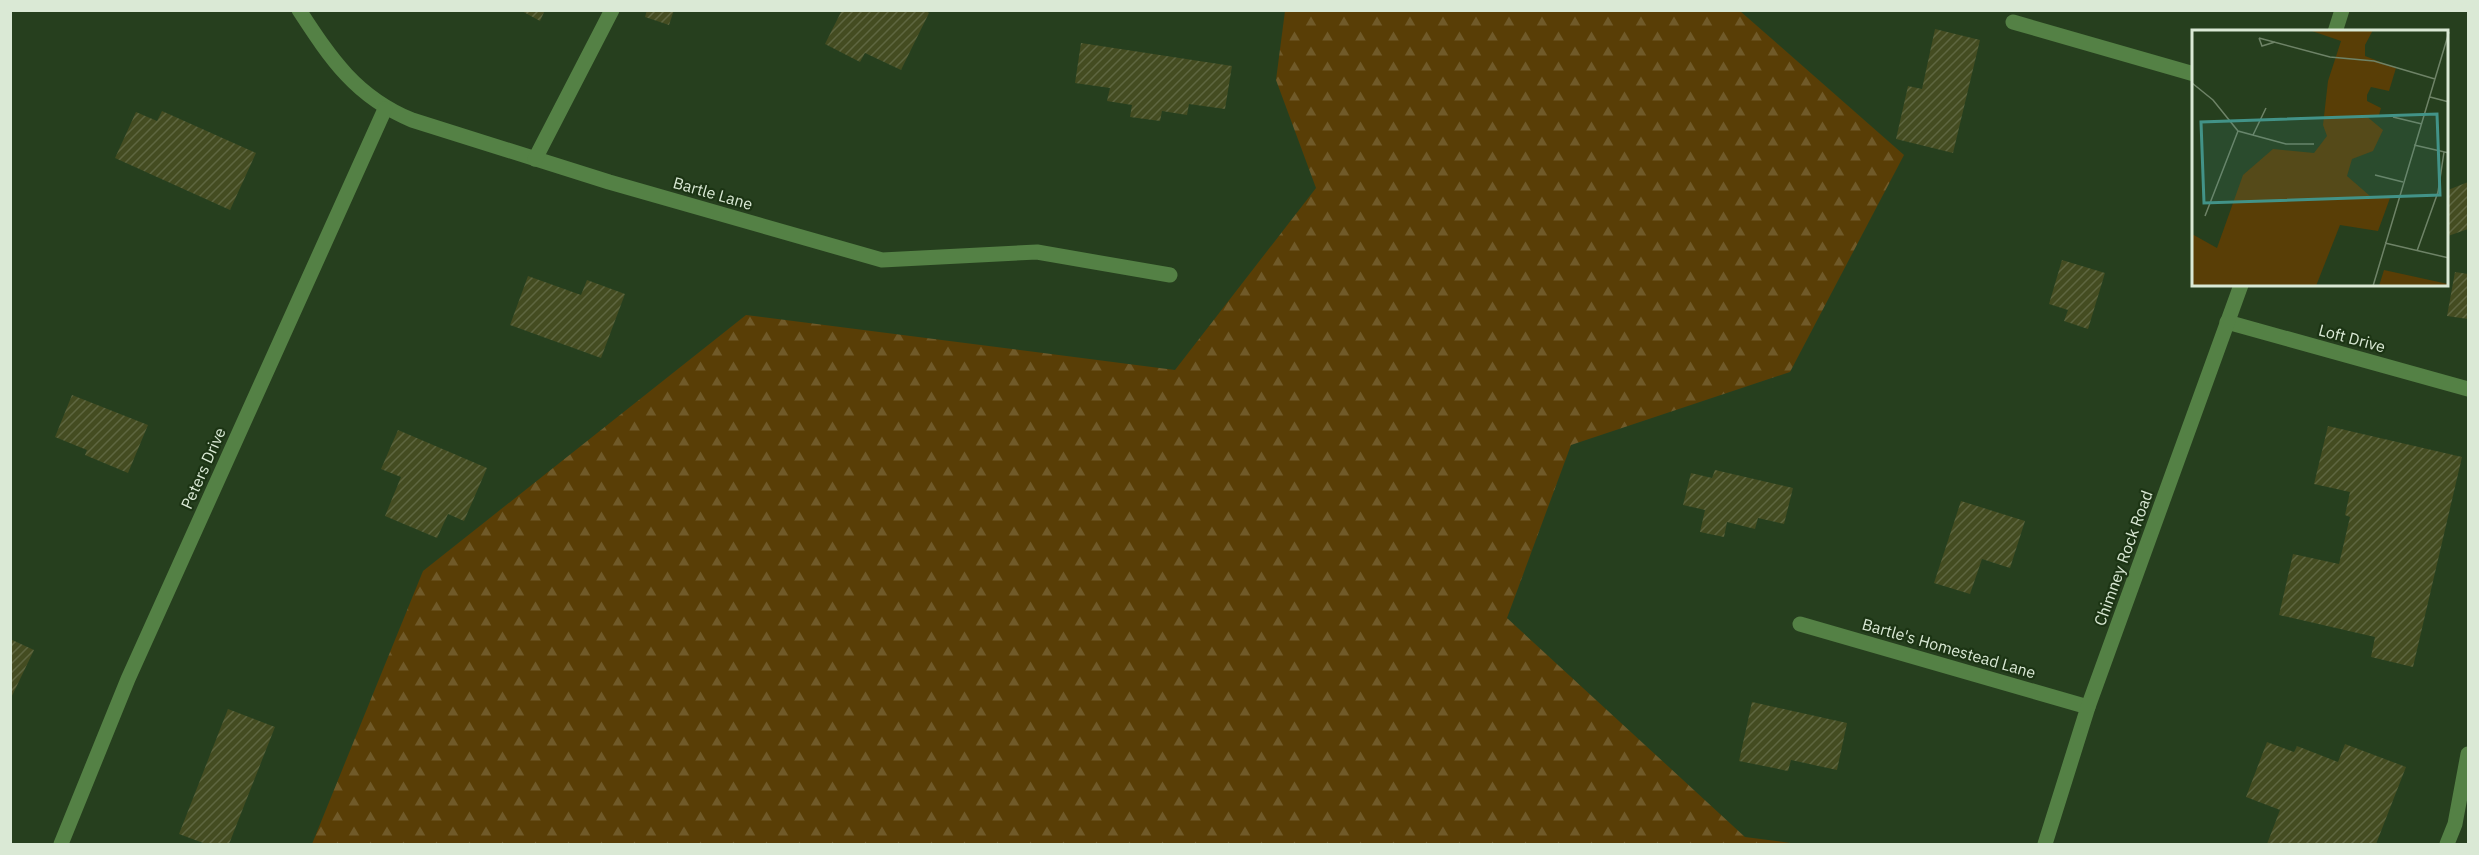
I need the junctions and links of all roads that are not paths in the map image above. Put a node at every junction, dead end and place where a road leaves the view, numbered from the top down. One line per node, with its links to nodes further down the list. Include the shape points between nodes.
1 (299, 10): 7 (street, Bartle Lane, via 324,48 364,94)
2 (612, 10): 8 (street)
3 (2342, 10): 5 (street)
4 (2013, 22): 6 (street)
5 (2336, 30)
6 (2192, 73)
7 (385, 109): 8 (street, Bartle Lane); 16 (street, Peters Drive, via 128,679)
8 (535, 159): 9 (street, Bartle Lane, via 882,260 1037,252)
9 (1170, 275)
10 (2241, 286): 11 (street, Chimney Rock Road)
11 (2227, 322): 12 (street, Loft Drive); 14 (street, Chimney Rock Road)
12 (2469, 389)
13 (1800, 624): 14 (street, Bartle's Homestead Lane)
14 (2088, 707): 17 (street, Chimney Rock Road)
15 (2469, 754): 18 (street, via 2455,824)
16 (61, 844)
17 (2045, 844)
18 (2447, 844)

